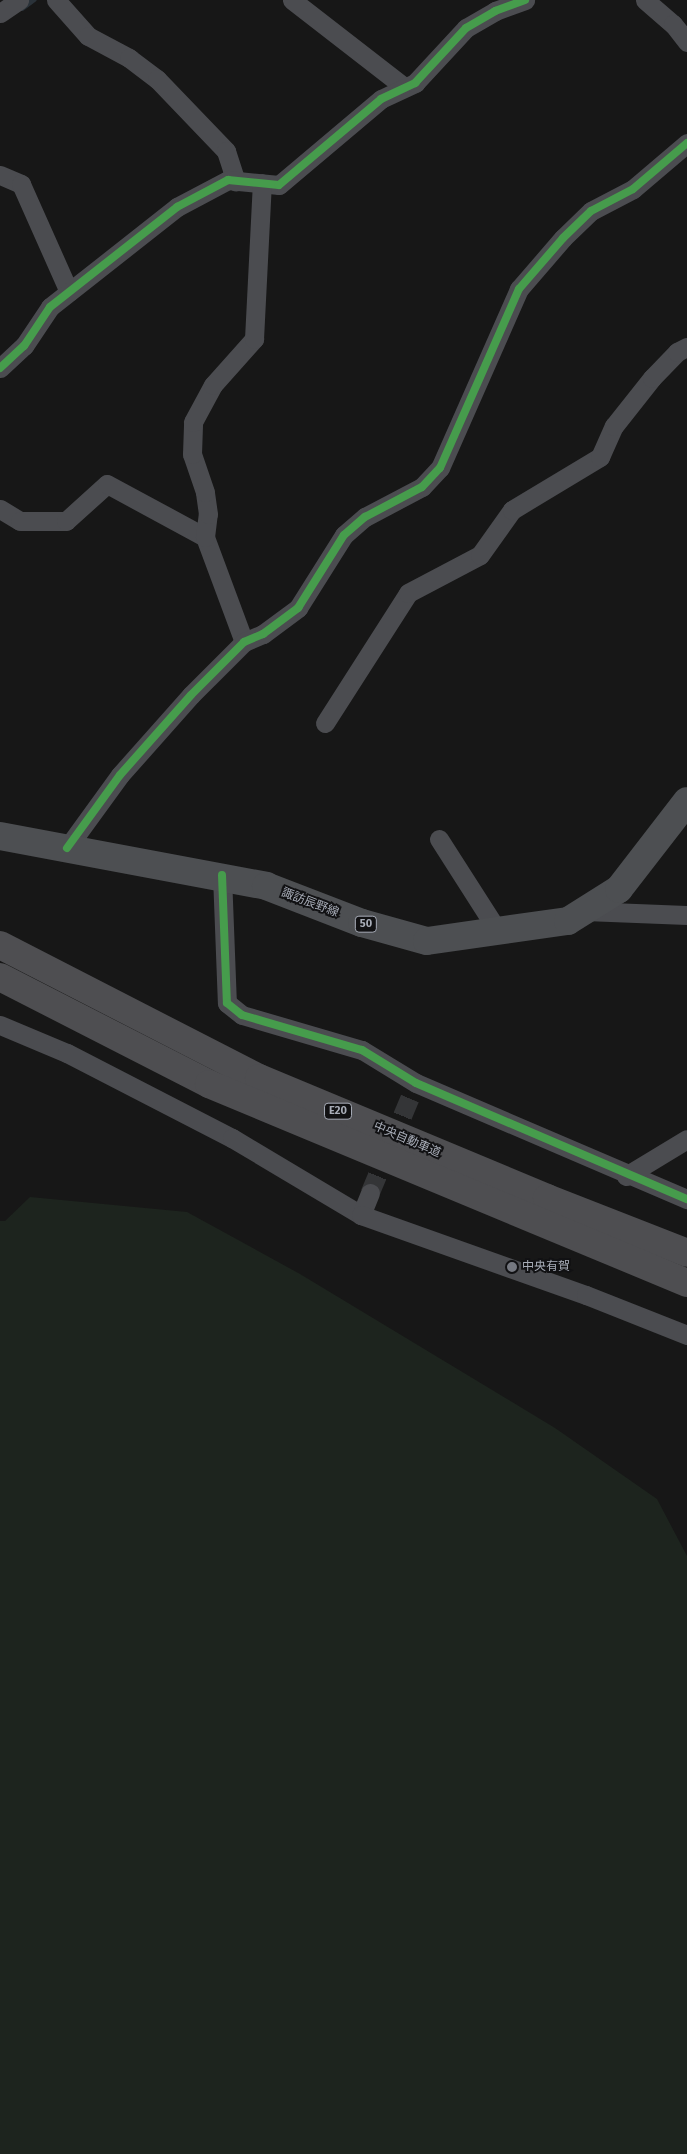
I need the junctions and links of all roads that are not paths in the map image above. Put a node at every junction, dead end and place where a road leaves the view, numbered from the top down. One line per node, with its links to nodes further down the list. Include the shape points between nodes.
1 (19, 0): 6 (street)
2 (56, 0): 11 (street, via 88,36 129,58 157,78 226,151)
3 (292, 0): 8 (street)
4 (525, 0): 8 (street, via 495,11 466,28 429,71 415,83)
5 (646, 0): 7 (street, via 673,24)
6 (0, 13)
7 (687, 42)
8 (404, 87): 12 (street, via 381,99 279,185)
9 (687, 143): 18 (street, via 634,189 591,211 519,289 440,468 422,487 365,517 344,535 298,608 263,634)
10 (0, 175): 13 (street, via 21,184)
11 (236, 180): 12 (street); 13 (street, via 228,180 177,207)
12 (262, 183): 17 (street, via 254,339 213,385 194,422 192,454 205,492 208,514)
13 (69, 292): 15 (street, via 50,307 24,346)
14 (687, 347): 19 (street, via 677,352 652,378 614,426 600,457 512,510 480,555 408,593)
15 (0, 368)
16 (0, 509): 17 (street, via 20,521 66,521 107,484)
17 (205, 536): 18 (street)
18 (244, 642): 23 (street, via 191,695 120,775)
19 (325, 723)
20 (687, 801): 25 (main road, 諏訪辰野線 / 50, via 619,889)
21 (0, 836): 23 (main road, 諏訪辰野線 / 50)
22 (439, 839): 27 (street)
23 (67, 848): 24 (main road, 諏訪辰野線 / 50)
24 (222, 875): 27 (main road, 諏訪辰野線 / 50, via 266,886 362,923 427,941); 32 (street, via 227,1003 242,1015 362,1050 413,1090)
25 (585, 910): 26 (street); 27 (main road, 諏訪辰野線 / 50, via 568,921)
26 (687, 914)
27 (499, 933)
28 (0, 945): 36 (highway, 中央自動車道 / E20, via 259,1078)
29 (0, 977): 37 (highway, E20, via 209,1084)
30 (0, 1025): 35 (street, via 67,1053 232,1138)
31 (687, 1139): 32 (street)
32 (626, 1176): 34 (street)
33 (370, 1193): 35 (street)
34 (687, 1199)
35 (361, 1214): 38 (street, via 586,1294)
36 (687, 1253)
37 (687, 1283)
38 (687, 1334)

